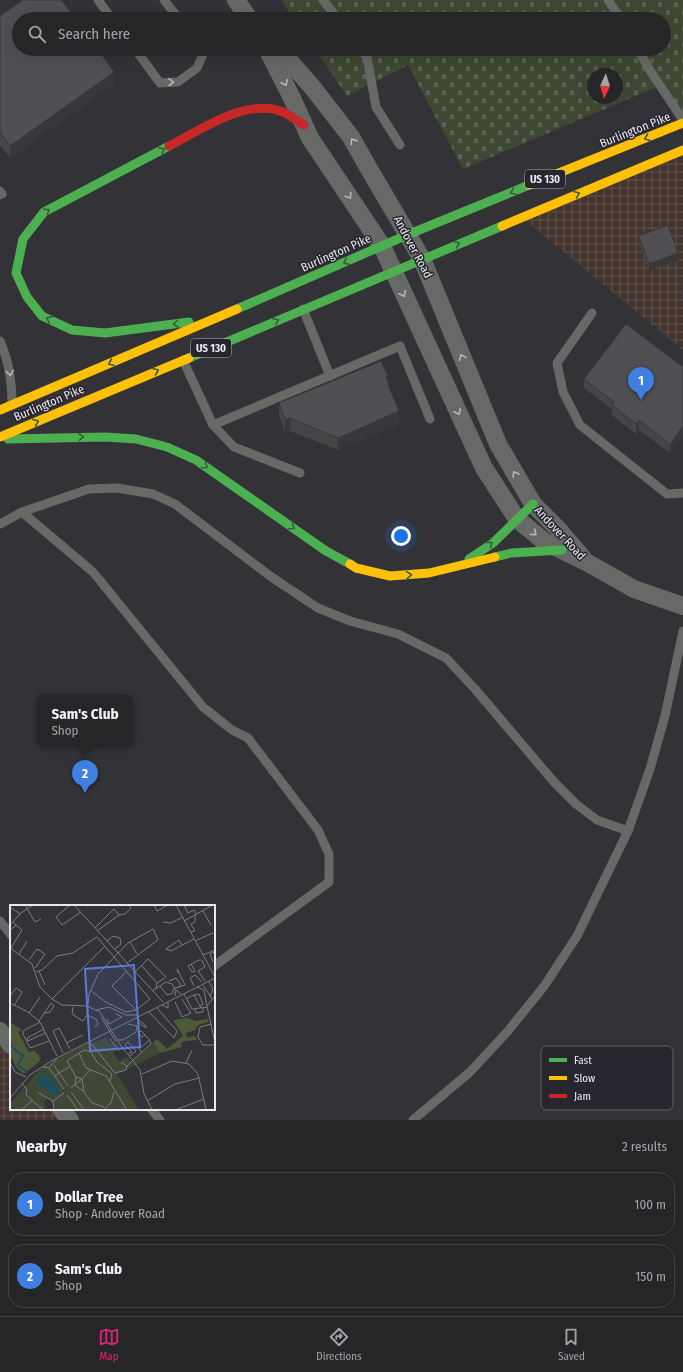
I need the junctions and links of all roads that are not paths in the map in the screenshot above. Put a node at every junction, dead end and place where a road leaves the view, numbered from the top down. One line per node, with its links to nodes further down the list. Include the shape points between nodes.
1 (98, 0): 5 (lane)
2 (164, 0): 6 (lane)
3 (323, 0): 7 (lane)
4 (608, 0): 8 (lane)
5 (107, 12)
6 (173, 12)
7 (332, 12)
8 (616, 12)
9 (140, 56): 10 (lane, one-way to 10, via 160,83 178,82 197,68)
10 (202, 56)
11 (271, 56): 16 (street, Andover Road, one-way to 16)
12 (285, 56): 21 (street, Andover Road, one-way to 12, via 351,137)
13 (366, 56): 17 (lane, via 376,107)
14 (642, 56): 15 (lane)
15 (683, 122): 21 (highway, Burlington Pike / US 130, one-way to 21)
16 (304, 125): 22 (street, Andover Road, one-way to 22, via 310,138); 27 (highway, one-way to 16, via 104,332 72,330 42,316 26,298 16,273 23,239 44,212 231,114 262,108 283,112)
17 (400, 145)
18 (683, 150): 23 (highway, Burlington Pike / US 130, one-way to 18)
19 (0, 191): 20 (lane)
20 (0, 195)
21 (407, 235): 22 (highway, Burlington Pike / US 130); 23 (street, Andover Road)
22 (382, 246): 24 (street, Andover Road); 27 (highway, Burlington Pike / US 130, one-way to 27)
23 (422, 259): 24 (highway, Burlington Pike / US 130); 39 (street, Andover Road, one-way to 23, via 498,444)
24 (393, 271): 25 (highway, Burlington Pike / US 130); 41 (street, Andover Road, one-way to 41, via 484,468)
25 (303, 309): 29 (highway, Burlington Pike / US 130, one-way to 25); 30 (lane)
26 (592, 313): 38 (lane, via 557,363 563,392 580,425 667,494)
27 (214, 319): 32 (highway, Burlington Pike / US 130, one-way to 32)
28 (0, 341): 32 (lane, one-way to 32, via 6,354)
29 (183, 360): 35 (lane); 36 (highway, Burlington Pike / US 130, one-way to 29)
30 (330, 376): 34 (lane, via 400,346); 35 (lane)
31 (0, 395): 32 (lane)
32 (12, 405): 33 (highway, Burlington Pike / US 130)
33 (0, 410)
34 (430, 419)
35 (213, 425): 37 (lane, via 234,447)
36 (0, 438): 45 (highway, one-way to 45, via 105,436 168,446 196,460 326,551 356,568 390,576 429,573)
37 (300, 473)
38 (683, 493)
39 (533, 504): 41 (highway); 44 (street, Andover Road)
40 (22, 512): 42 (lane); 48 (lane, via 89,489 117,488 153,494 175,504 270,576 318,608 350,621 398,634 446,658 576,804 597,820); 51 (lane, via 93,572 203,707 232,730 248,738 318,830 329,854 329,882)
41 (517, 519): 43 (street, Andover Road, one-way to 43, via 544,542); 45 (highway, one-way to 41, via 493,542)
42 (0, 524)
43 (562, 550): 44 (street, Andover Road); 45 (highway, via 511,553)
44 (588, 564): 46 (street, via 634,589)
45 (458, 567)
46 (683, 606)
47 (683, 631): 48 (lane, via 665,716)
48 (628, 831): 58 (lane, via 577,936 545,985 508,1031 470,1072)
49 (0, 921): 50 (lane)
50 (10, 934)
51 (215, 965)
52 (0, 1031): 53 (street)
53 (10, 1044)
54 (62, 1110): 56 (street)
55 (152, 1110): 57 (lane)
56 (70, 1120)
57 (160, 1120)
58 (413, 1120)

